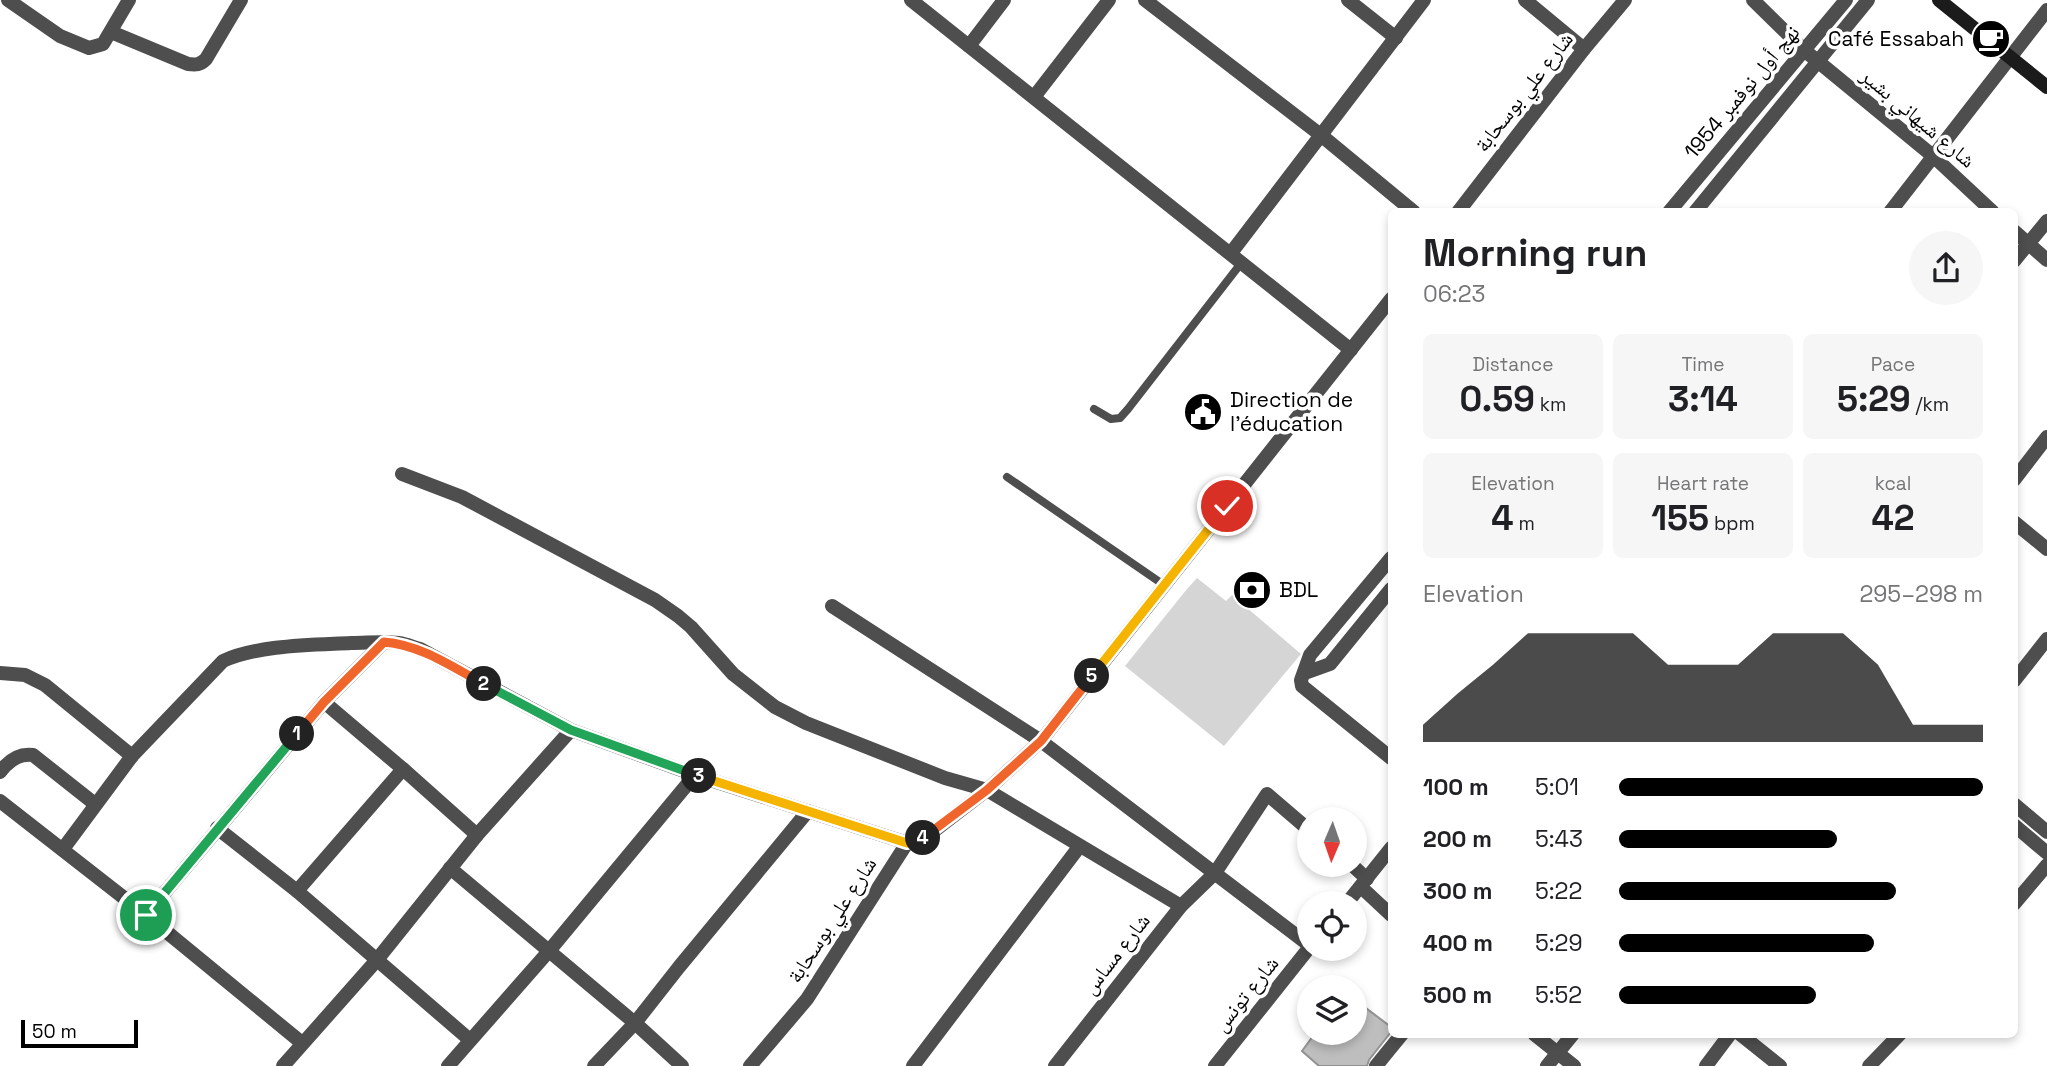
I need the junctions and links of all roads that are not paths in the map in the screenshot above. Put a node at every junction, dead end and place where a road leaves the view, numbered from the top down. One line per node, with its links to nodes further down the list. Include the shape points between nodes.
1 (8, 0): 17 (street, via 83,47 103,44)
2 (129, 0): 17 (street)
3 (241, 0): 17 (street, via 202,64 188,64)
4 (911, 0): 19 (street)
5 (1004, 0): 19 (street)
6 (1109, 0): 25 (street)
7 (1145, 0): 26 (street)
8 (1349, 0): 18 (street)
9 (1424, 0): 18 (street)
10 (1525, 0): 20 (street)
11 (1625, 0): 20 (street, شارع علي بوسحابة)
12 (1753, 0): 21 (street, شارع شيهاني بشير)
13 (1846, 0): 21 (street, نهج أول نوفمبر 1954)
14 (1868, 0): 23 (street, نهج أول نوفمبر 1954)
15 (1939, 0): 22 (main road)
16 (2047, 10): 22 (street)
17 (111, 32)
18 (1396, 38): 26 (street)
19 (969, 46): 25 (street)
20 (1584, 50): 29 (street, شارع علي بوسحابة)
21 (1804, 50): 23 (street, شارع شيهاني بشير); 30 (street, نهج أول نوفمبر 1954)
22 (2010, 58): 24 (main road); 27 (street)
23 (1818, 61): 27 (street, شارع شيهاني بشير); 31 (street, نهج أول نوفمبر 1954)
24 (2047, 87)
25 (1034, 97): 38 (street)
26 (1322, 136): 28 (street); 38 (street)
27 (1933, 156): 32 (street); 33 (street, شارع شيهاني بشير)
28 (1409, 208)
29 (1461, 208)
30 (1672, 208)
31 (1698, 208)
32 (1892, 208)
33 (1989, 208)
34 (2047, 221): 36 (street)
35 (2018, 235): 36 (street)
36 (2028, 244): 37 (street); 39 (street)
37 (2018, 256)
38 (1236, 258): 41 (street); 42 (lane, via 1128,409 1115,420)
39 (2047, 260)
40 (1388, 303): 41 (street)
41 (1351, 350): 50 (street)
42 (1094, 409)
43 (2047, 437): 45 (street)
44 (402, 474): 66 (street, via 463,497 655,600 678,615 733,674 775,707 945,778)
45 (2018, 475)
46 (1007, 477): 50 (lane)
47 (2018, 525): 48 (street)
48 (2047, 549)
49 (1386, 575): 57 (street, via 1310,655)
50 (1164, 585): 60 (street)
51 (1388, 593): 57 (street, via 1330,664)
52 (832, 606): 60 (street)
53 (2047, 639): 56 (street)
54 (384, 642): 58 (street); 59 (street, via 420,649); 62 (street, via 235,655 206,676)
55 (0, 673): 62 (street, via 25,675 45,685)
56 (2018, 676)
57 (1303, 680): 61 (street)
58 (324, 702): 63 (street); 72 (street)
59 (571, 730): 65 (street); 75 (street)
60 (1041, 741): 66 (street); 83 (street)
61 (1388, 755)
62 (132, 756): 68 (street)
63 (403, 769): 75 (street); 86 (street)
64 (0, 772): 68 (street, via 18,755 33,755)
65 (695, 775): 70 (street); 93 (street)
66 (987, 790): 76 (street, via 930,834); 77 (street)
67 (0, 801): 78 (street)
68 (95, 804): 78 (street)
69 (2018, 807): 74 (street)
70 (808, 811): 76 (street); 96 (street)
71 (1297, 820): 83 (street, شارع مساس, via 1267,794)
72 (217, 828): 86 (street); 91 (street)
73 (2018, 828): 80 (street)
74 (2047, 832)
75 (477, 835): 82 (street)
76 (907, 843): 110 (street, شارع علي بوسحابة, via 807,999)
77 (1079, 847): 89 (street); 111 (street)
78 (63, 849): 91 (street)
79 (1388, 852): 85 (street)
80 (2047, 853)
81 (2047, 865): 88 (street)
82 (450, 869): 93 (street); 94 (street)
83 (1215, 873): 89 (street, شارع مساس); 92 (street)
84 (1360, 877): 85 (street)
85 (1364, 883): 87 (street); 90 (street)
86 (297, 891): 94 (street)
87 (1357, 891)
88 (2018, 899)
89 (1181, 906): 112 (street, شارع مساس)
90 (1388, 911)
91 (146, 915): 104 (street)
92 (1297, 938)
93 (549, 951): 96 (street); 103 (street)
94 (376, 961): 103 (street); 104 (street)
95 (1298, 961): 113 (street, شارع تونس)
96 (635, 1023): 108 (street); 109 (street)
97 (1399, 1038): 114 (street)
98 (1539, 1038): 105 (street)
99 (1570, 1038): 105 (street)
100 (1727, 1038): 117 (street)
101 (1746, 1038): 118 (street)
102 (1896, 1038): 119 (street)
103 (470, 1040): 107 (street)
104 (302, 1043): 106 (street)
105 (1557, 1053): 115 (street); 116 (street)
106 (283, 1066)
107 (448, 1066)
108 (594, 1066)
109 (682, 1066)
110 (751, 1066)
111 (914, 1066)
112 (1055, 1066)
113 (1215, 1066)
114 (1376, 1066)
115 (1547, 1066)
116 (1574, 1066)
117 (1706, 1066)
118 (1780, 1066)
119 (1869, 1066)

